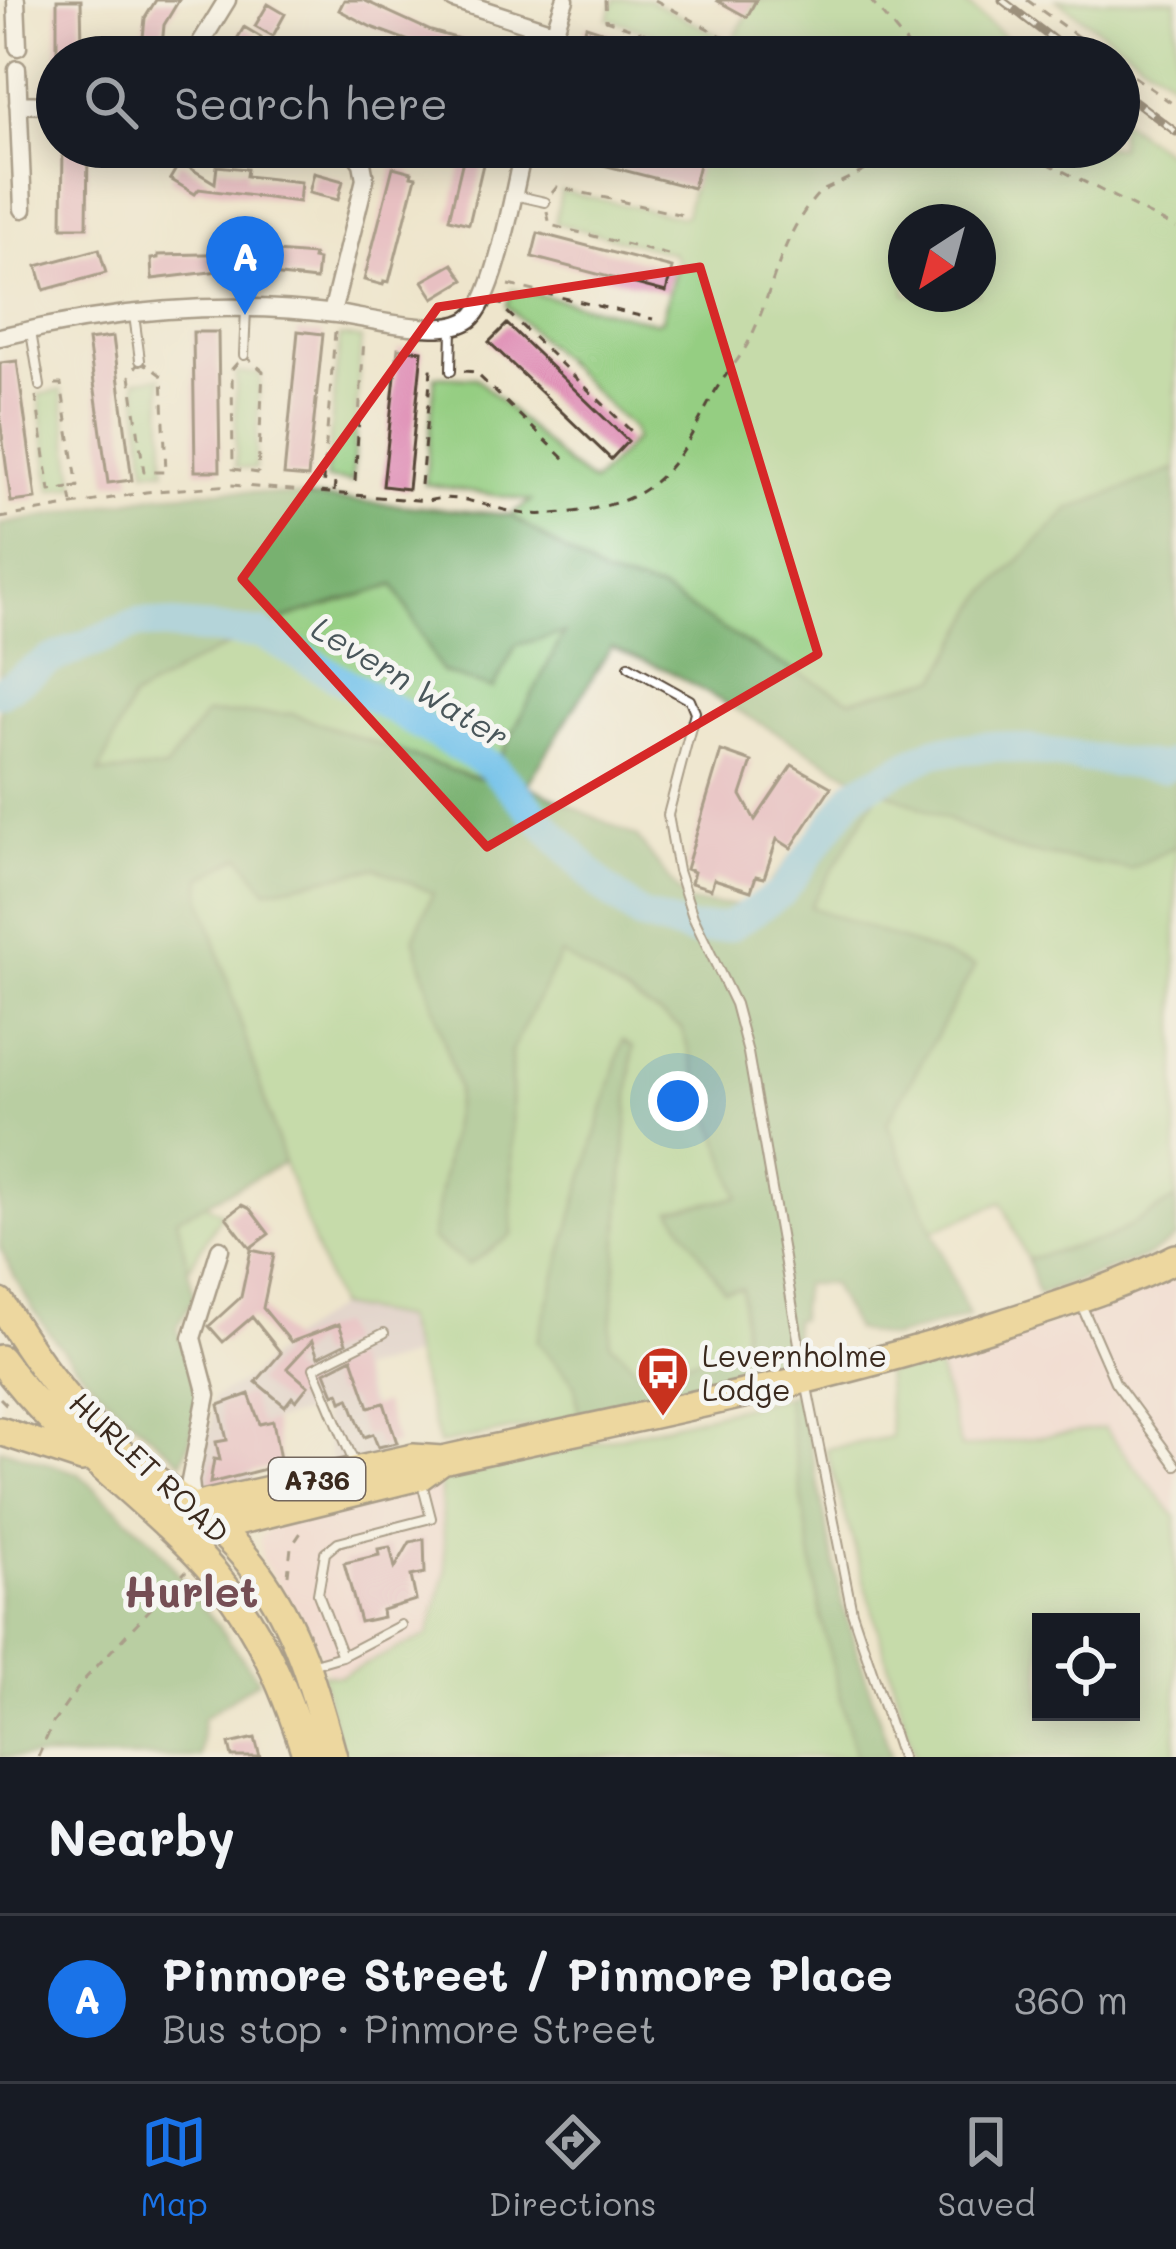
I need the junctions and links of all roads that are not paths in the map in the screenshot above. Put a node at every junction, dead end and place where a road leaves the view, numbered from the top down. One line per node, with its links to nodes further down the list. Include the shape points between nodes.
1 (226, 0): 6 (street)
2 (454, 0): 5 (street)
3 (565, 0): 5 (street)
4 (11, 4): 8 (street)
5 (553, 32): 7 (street)
6 (205, 36)
7 (552, 36)
8 (18, 47)
9 (17, 69): 10 (street)
10 (18, 104): 11 (street); 12 (street)
11 (36, 104)
12 (20, 168): 15 (street); 18 (street)
13 (363, 168): 21 (street)
14 (519, 168): 16 (street)
15 (0, 173)
16 (513, 195): 17 (lane); 22 (street, via 490,289 476,313)
17 (545, 202)
18 (23, 209)
19 (246, 308): 20 (street); 21 (street); 25 (lane)
20 (134, 314): 23 (street); 26 (lane)
21 (334, 314): 22 (street)
22 (452, 327): 27 (lane)
23 (31, 330): 24 (street); 28 (lane)
24 (0, 337)
25 (244, 356)
26 (140, 360)
27 (452, 371)
28 (40, 386)
29 (628, 666): 36 (lane, via 690,700 694,712 668,815 693,917 735,1004 748,1053)
30 (220, 1249): 42 (street, via 192,1338 207,1395 190,1481)
31 (1176, 1258): 32 (main road, A736)
32 (1078, 1299): 36 (main road, A736); 40 (lane, via 1115,1382)
33 (10, 1324): 35 (main road); 42 (main road, HURLET ROAD, via 71,1404)
34 (384, 1333): 41 (lane, via 314,1368)
35 (0, 1359): 38 (main road, HURLET ROAD)
36 (805, 1379): 39 (main road, A736); 50 (lane, via 852,1612)
37 (0, 1431): 38 (main road)
38 (96, 1465): 43 (main road, HURLET ROAD)
39 (425, 1465): 41 (main road, A736); 45 (lane, via 431,1518 338,1542 325,1553 319,1594)
40 (1176, 1465)
41 (361, 1480): 42 (main road, A736); 42 (main road, A736, via 316,1501)
42 (204, 1515): 43 (main road); 46 (main road, HURLET ROAD, via 278,1602)
43 (183, 1540): 47 (main road, HURLET ROAD, via 249,1620)
44 (401, 1625): 45 (lane)
45 (342, 1656): 46 (lane)
46 (307, 1666): 47 (lane); 49 (main road, HURLET ROAD)
47 (279, 1676): 48 (main road, HURLET ROAD)
48 (307, 1757)
49 (333, 1757)
50 (901, 1757)

